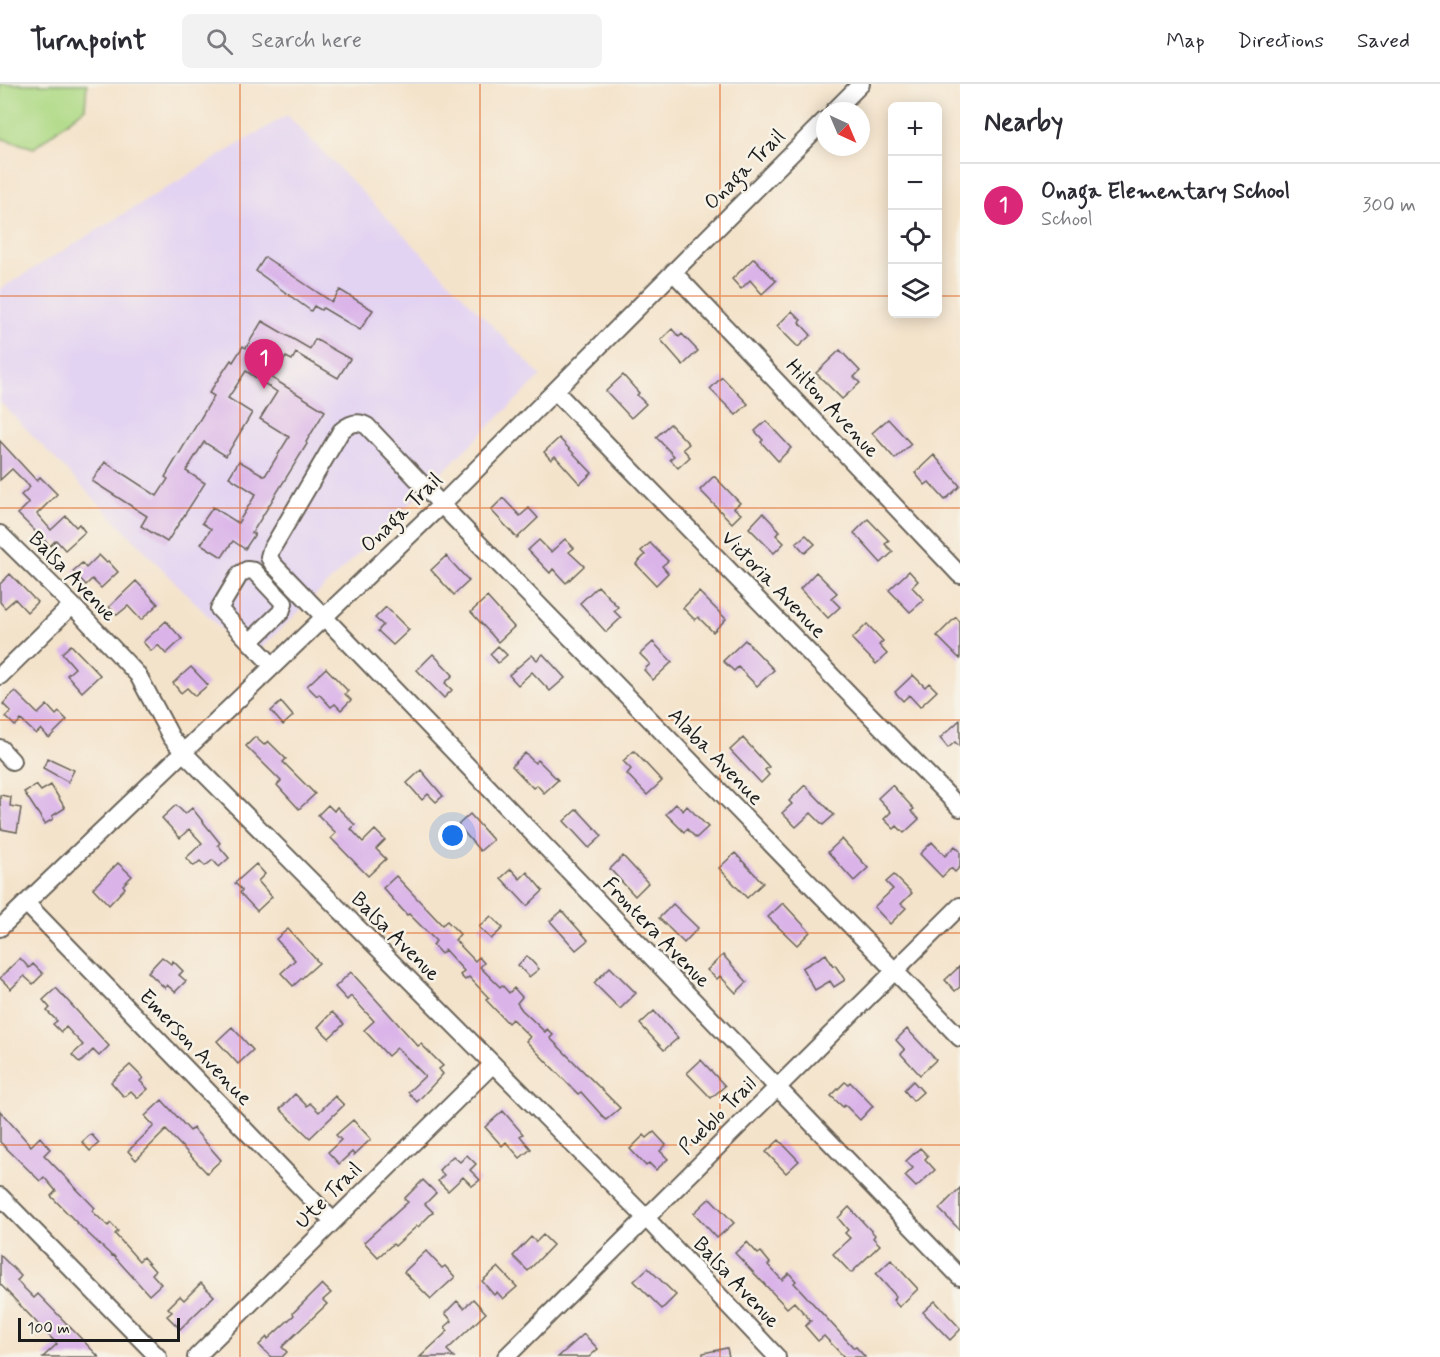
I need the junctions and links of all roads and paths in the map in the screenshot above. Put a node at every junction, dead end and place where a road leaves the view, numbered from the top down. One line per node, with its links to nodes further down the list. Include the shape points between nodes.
1 (861, 84): 2 (street)
2 (843, 102)
3 (816, 129): 4 (street, Onaga Trail)
4 (673, 272): 5 (street, Onaga Trail); 8 (street, Hilton Avenue)
5 (555, 391): 6 (street, Onaga Trail); 17 (street, Victoria Avenue)
6 (441, 505): 10 (street, Onaga Trail); 10 (street, Alaba Avenue, via 367,426 347,425 269,557); 21 (street, Alaba Avenue)
7 (0, 534): 9 (street, Balsa Avenue)
8 (960, 575)
9 (72, 605): 13 (street); 15 (street, Balsa Avenue, via 138,675)
10 (324, 617): 12 (street, Onaga Trail); 24 (street, Frontera Avenue)
11 (250, 642): 12 (street)
12 (273, 666): 15 (street, Onaga Trail)
13 (0, 676)
14 (0, 748): 16 (street)
15 (183, 752): 18 (street, Onaga Trail); 23 (street, Balsa Avenue)
16 (12, 761)
17 (960, 808)
18 (26, 903): 20 (street, Onaga Trail); 27 (street, Emerson Avenue)
19 (960, 906): 21 (street, Pueblo Trail)
20 (0, 928)
21 (893, 970): 22 (street, Alaba Avenue); 24 (street, Pueblo Trail)
22 (960, 1038)
23 (492, 1065): 26 (street, Balsa Avenue); 27 (street, Ute Trail)
24 (776, 1088): 26 (street, Pueblo Trail); 28 (street, Frontera Avenue)
25 (0, 1196): 29 (street)
26 (646, 1218): 31 (street, Pueblo Trail); 32 (street, Balsa Avenue)
27 (333, 1221): 30 (street, Ute Trail)
28 (960, 1277)
29 (158, 1357)
30 (196, 1357)
31 (506, 1357)
32 (777, 1357)

